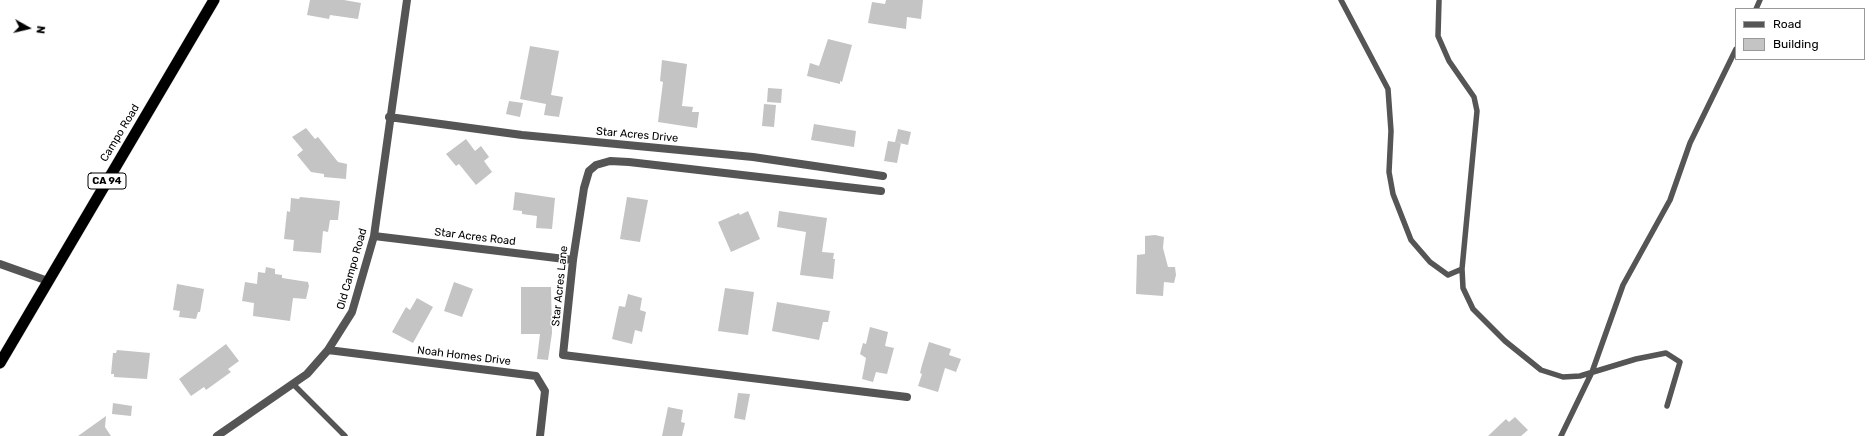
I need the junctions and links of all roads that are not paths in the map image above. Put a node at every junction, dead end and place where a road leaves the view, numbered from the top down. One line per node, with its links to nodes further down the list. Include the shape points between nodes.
1 (214, 0): 13 (highway, Campo Road / CA 94)
2 (407, 0): 6 (street, Old Campo Road)
3 (1341, 0): 12 (lane, via 1388,89 1391,131 1389,172 1393,194 1411,240 1430,262 1448,275)
4 (1439, 0): 12 (lane, via 1438,36 1449,61 1474,97 1477,110)
5 (1735, 51): 16 (lane, via 1690,143 1670,200 1623,285)
6 (390, 117): 7 (street, Star Acres Drive, via 522,135 753,157); 9 (street, Old Campo Road)
7 (883, 176)
8 (881, 191): 10 (street, Star Acres Lane, via 610,160 596,165 589,171)
9 (374, 236): 10 (street, Star Acres Road); 14 (street, Old Campo Road, via 352,312)
10 (573, 260): 18 (street, Star Acres Lane, via 563,356)
11 (0, 264): 13 (street)
12 (1462, 269): 16 (lane, via 1463,288 1473,309 1505,341 1541,370 1563,377)
13 (48, 281): 15 (highway, Campo Road / CA 94)
14 (328, 350): 17 (street, Old Campo Road, via 307,374); 22 (street, Noah Homes Drive, via 536,376 545,391)
15 (0, 362)
16 (1592, 372): 19 (lane, via 1666,353 1680,362); 23 (lane)
17 (293, 384): 20 (street, Old Campo Road); 21 (lane)
18 (907, 397)
19 (1666, 406)
20 (217, 436)
21 (345, 436)
22 (540, 436)
23 (1561, 436)

